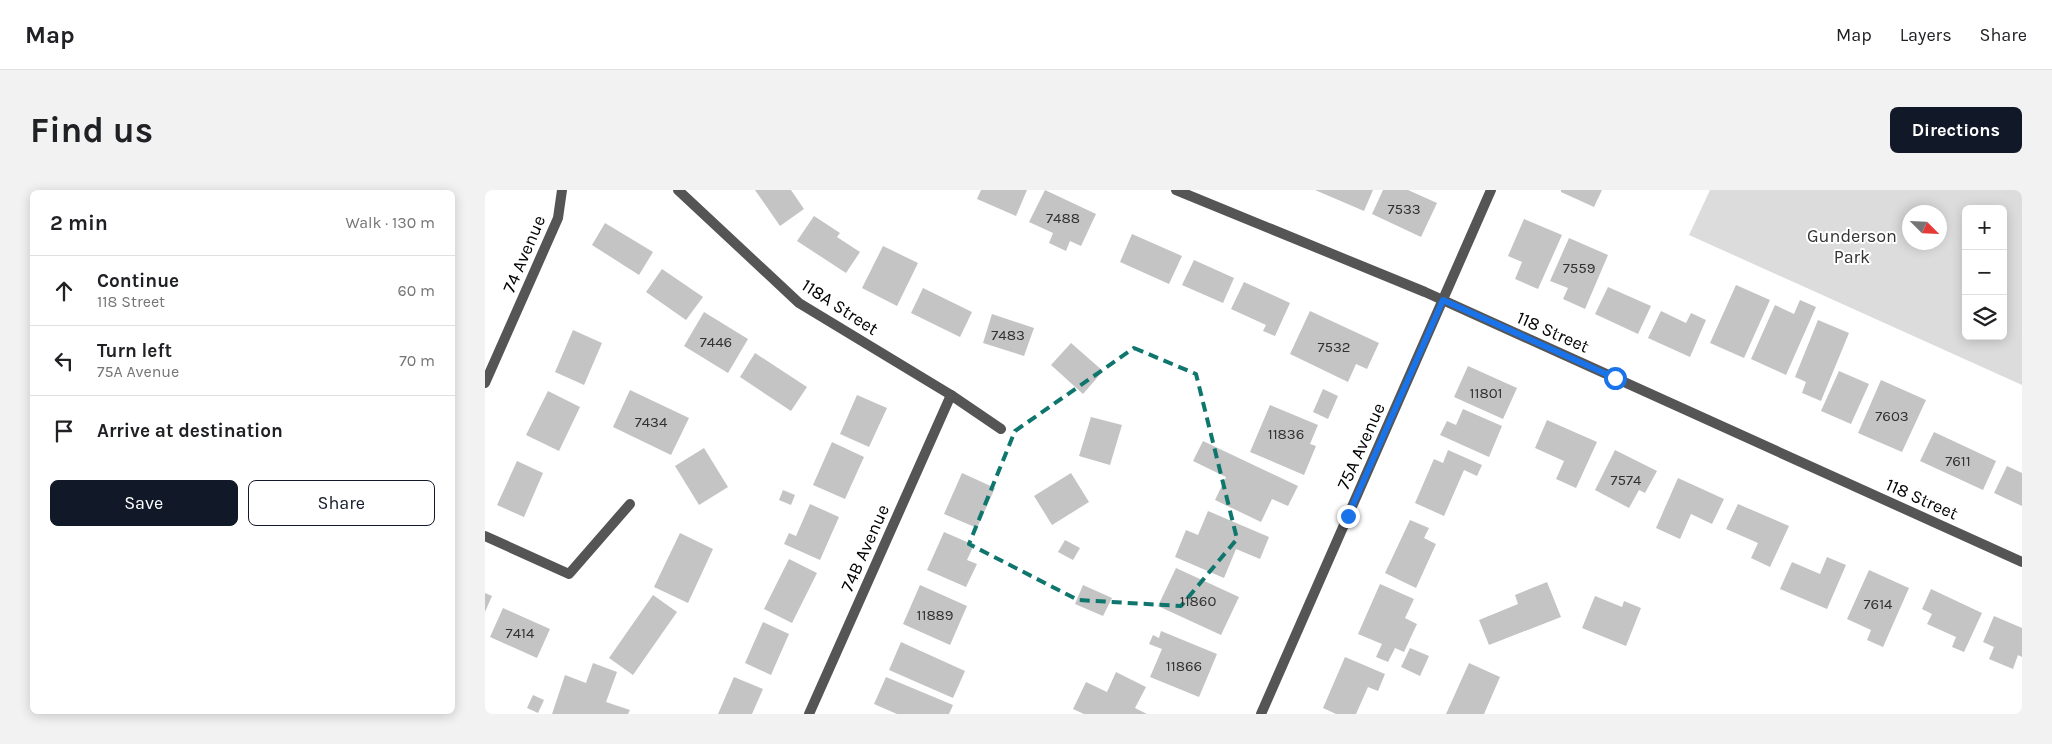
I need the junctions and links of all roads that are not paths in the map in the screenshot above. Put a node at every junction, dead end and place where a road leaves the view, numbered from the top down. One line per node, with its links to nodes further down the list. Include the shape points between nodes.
1 (562, 190): 6 (street, 74 Avenue, via 558,218)
2 (678, 190): 7 (street, 118A Street, via 799,303)
3 (1177, 190): 5 (street, 118 Street)
4 (1491, 190): 5 (street, 75A Avenue)
5 (1443, 300): 11 (street, 118 Street); 13 (street, 75A Avenue)
6 (485, 383)
7 (951, 395): 8 (street, 118A Street); 12 (street, 74B Avenue)
8 (1001, 429)
9 (630, 504): 10 (street, via 569,574)
10 (485, 536)
11 (2022, 562)
12 (809, 714)
13 (1261, 714)

